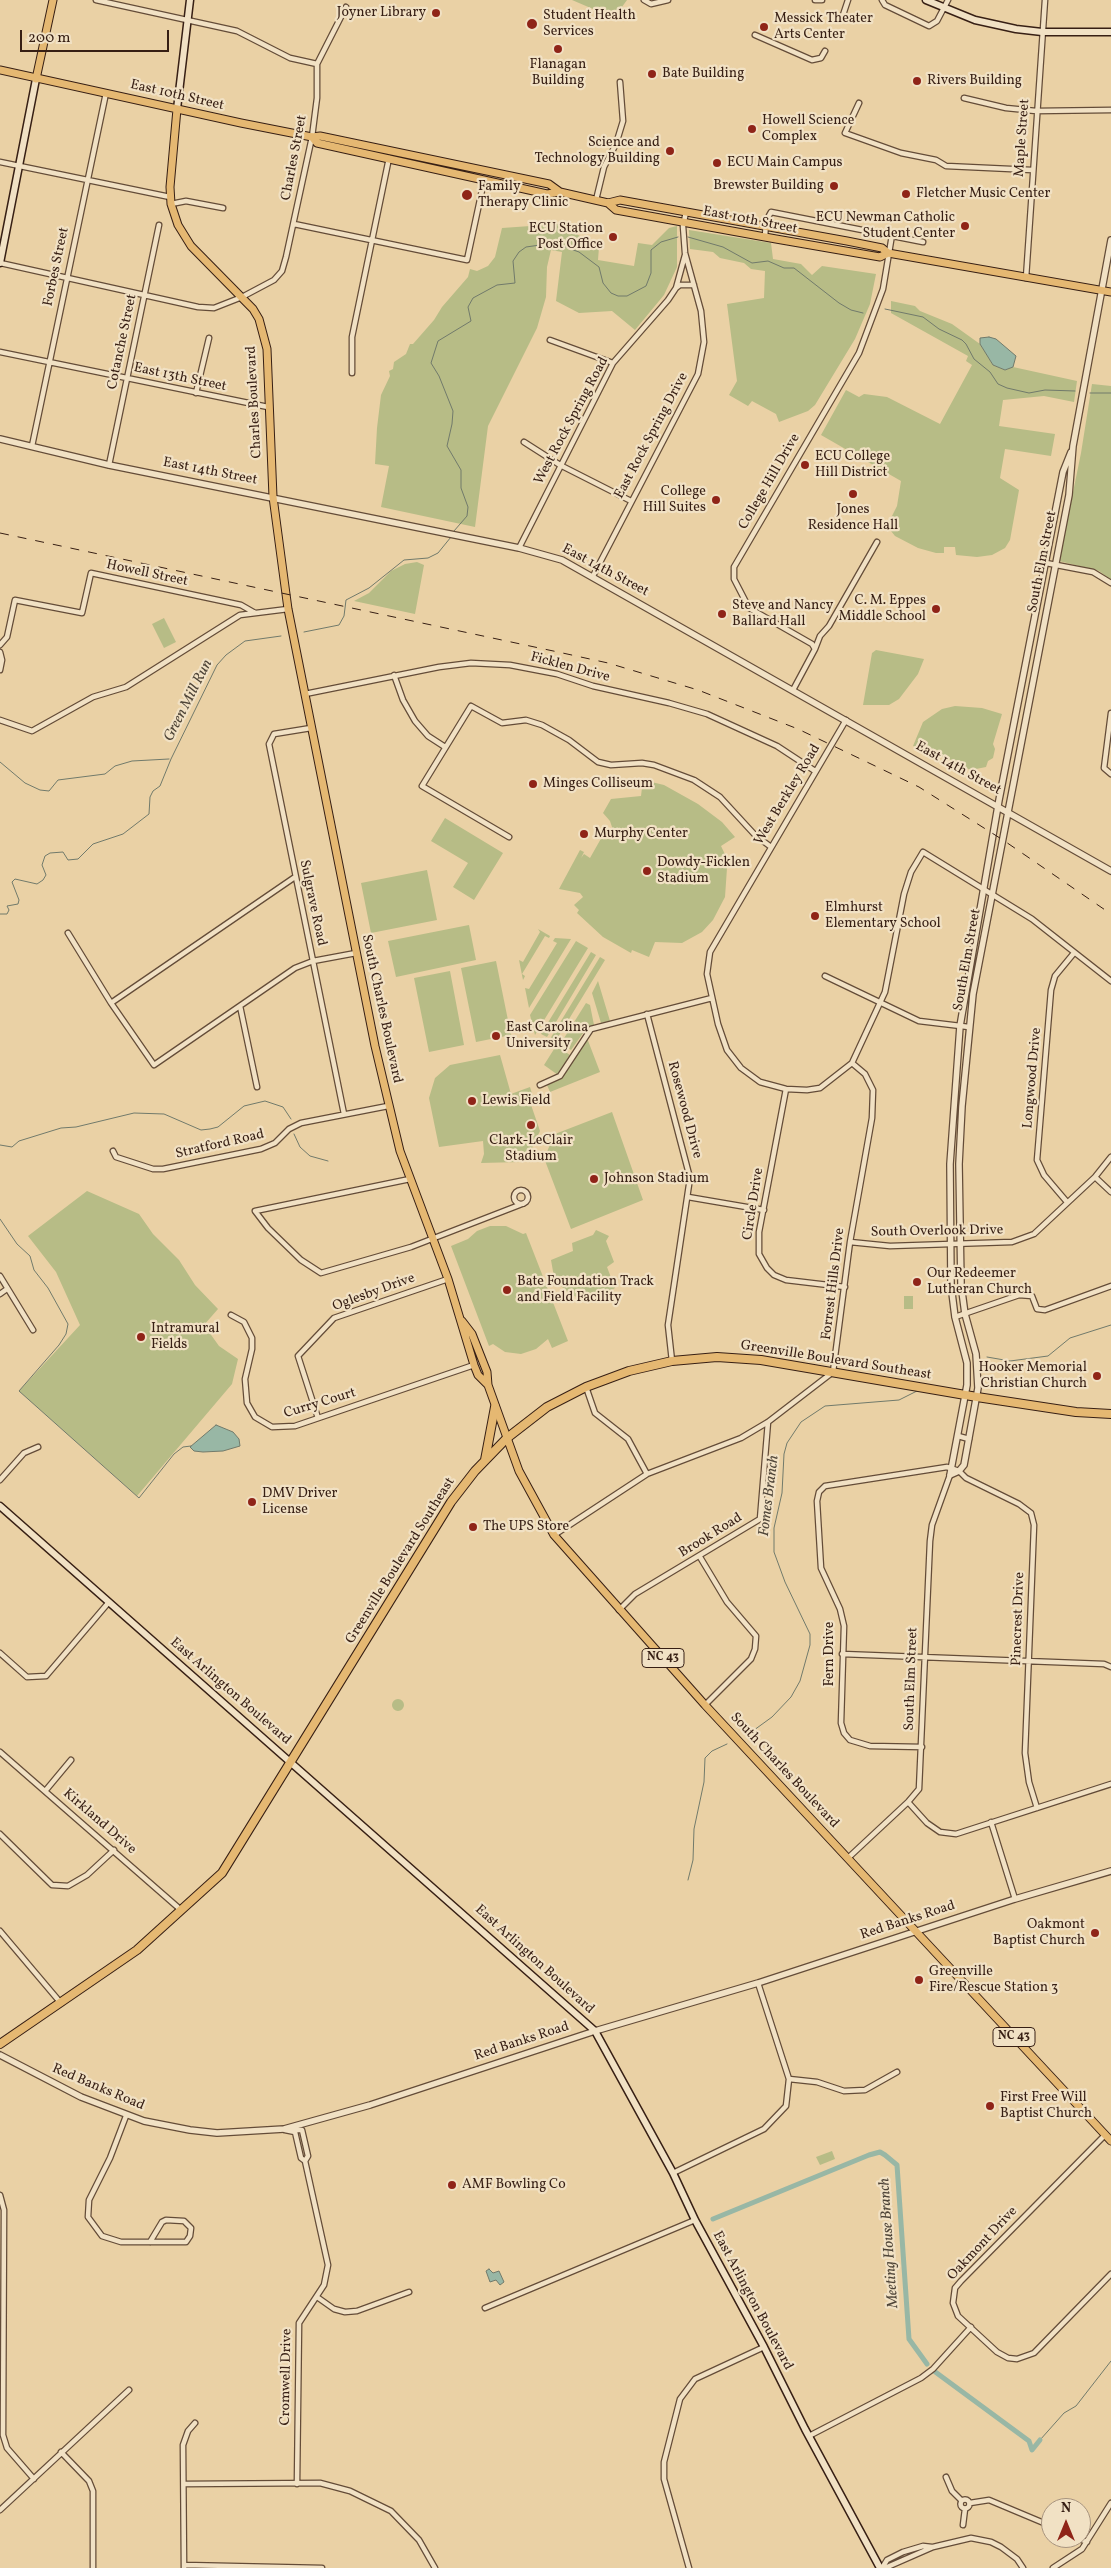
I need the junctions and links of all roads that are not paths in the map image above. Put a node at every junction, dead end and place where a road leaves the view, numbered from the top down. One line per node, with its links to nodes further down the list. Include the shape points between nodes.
1 (53, 0): 25 (main road)
2 (96, 0): 14 (street)
3 (126, 0): 14 (street)
4 (190, 0): 18 (main road)
5 (644, 0): 6 (street, via 651,4)
6 (668, 0)
7 (815, 0): 8 (street)
8 (822, 0)
9 (848, 0): 17 (street)
10 (882, 0): 16 (street, via 885,5 929,26)
11 (926, 0): 16 (main road)
12 (948, 0): 16 (street)
13 (1045, 0): 19 (street, Maple Street)
14 (124, 6): 18 (street)
15 (346, 7): 23 (street, Charles Street)
16 (944, 8): 19 (main road, via 975,20)
17 (843, 15)
18 (187, 19): 23 (street, via 242,32 290,58); 30 (main road)
19 (1042, 32): 20 (main road); 32 (street, Maple Street)
20 (1111, 32)
21 (755, 35): 22 (street, via 812,60 821,58)
22 (825, 51)
23 (317, 64): 33 (street, Charles Street)
24 (0, 70): 25 (main road, East 10th Street)
25 (36, 79): 27 (main road, East 10th Street); 36 (main road)
26 (620, 82): 44 (street, via 623,121 604,167)
27 (106, 93): 30 (main road, East 10th Street); 40 (street, Forbes Street)
28 (964, 98): 32 (street)
29 (859, 102): 39 (street, via 845,133 901,153 936,160 946,166)
30 (177, 109): 33 (main road, East 10th Street); 43 (main road, Charles Boulevard)
31 (1111, 110): 32 (street)
32 (1036, 111): 39 (street, Maple Street)
33 (312, 137): 34 (main road, East 10th Street, via 317,143); 37 (main road, East 10th Street, via 320,136); 50 (street, Charles Street)
34 (389, 158): 38 (main road, East 10th Street); 54 (street)
35 (0, 162): 36 (street)
36 (20, 166): 40 (street); 59 (main road)
37 (471, 168): 38 (main road, via 467,172); 42 (main road, East 10th Street, via 549,184)
38 (440, 170): 41 (main road, East 10th Street)
39 (1032, 170): 61 (street, Maple Street)
40 (87, 180): 43 (street); 60 (street, Forbes Street)
41 (484, 180): 42 (main road, East 10th Street, via 547,194); 54 (street, via 467,260)
42 (560, 192): 44 (main road, East 10th Street)
43 (170, 200): 46 (street); 67 (main road, Charles Boulevard, via 187,242)
44 (596, 200): 45 (main road, East 10th Street)
45 (608, 203): 47 (main road, East 10th Street, via 620,200); 48 (main road, East 10th Street, via 616,210)
46 (223, 208)
47 (686, 212): 48 (street, East Rock Spring Drive); 51 (main road, East 10th Street)
48 (684, 221): 53 (main road, East 10th Street); 57 (street, East Rock Spring Drive)
49 (159, 224): 66 (street, Cotanche Street)
50 (294, 224): 54 (street); 67 (street, Charles Street, via 282,271 274,280)
51 (766, 226): 52 (street, via 771,212); 53 (street); 58 (main road, East 10th Street, via 882,248)
52 (892, 235): 56 (street); 58 (street, College Hill Drive)
53 (766, 237): 58 (main road, East 10th Street, via 880,257)
54 (372, 240): 73 (street, via 352,337)
55 (1111, 240): 64 (street, South Elm Street)
56 (923, 242)
57 (685, 253): 62 (street, East Rock Spring Drive); 63 (street, West Rock Spring Road)
58 (888, 253): 61 (main road, East 10th Street); 102 (street, College Hill Drive, via 887,273 878,306 859,353 734,567 734,579 749,608)
59 (0, 263): 60 (street, Charles Street)
60 (66, 278): 66 (street, Charles Street); 71 (street, Forbes Street)
61 (1026, 278): 64 (main road, East 10th Street)
62 (694, 285): 63 (street); 88 (street, East Rock Spring Drive, via 704,342 698,374)
63 (676, 288): 72 (street, West Rock Spring Road)
64 (1102, 290): 65 (main road, East 10th Street); 80 (street, South Elm Street)
65 (1111, 292)
66 (146, 295): 67 (street, Charles Street, via 214,308); 74 (street, Cotanche Street)
67 (242, 297): 76 (main road, Charles Boulevard, via 259,319 267,349)
68 (209, 338): 75 (street)
69 (550, 340): 72 (street)
70 (0, 352): 71 (street, East 13th Street)
71 (49, 362): 74 (street, East 13th Street); 79 (street, Forbes Street)
72 (613, 363): 82 (street, West Rock Spring Road)
73 (352, 373)
74 (128, 378): 75 (street, East 13th Street); 81 (street, Cotanche Street)
75 (196, 393): 76 (street, East 13th Street)
76 (268, 407): 87 (main road, Charles Boulevard)
77 (0, 439): 79 (street, East 14th Street)
78 (524, 442): 82 (street)
79 (32, 446): 81 (street, East 14th Street)
80 (1073, 446): 83 (street, South Elm Street); 84 (street, South Elm Street)
81 (109, 465): 87 (street, East 14th Street)
82 (560, 465): 88 (street); 90 (street, West Rock Spring Road)
83 (1063, 472): 84 (street); 85 (street, South Elm Street)
84 (1072, 474): 86 (street, South Elm Street)
85 (1059, 492): 86 (street); 91 (street, South Elm Street)
86 (1069, 495): 92 (street, South Elm Street)
87 (273, 497): 90 (street, East 14th Street); 96 (main road, Charles Boulevard)
88 (631, 501): 93 (street, East Rock Spring Drive)
89 (877, 542): 102 (street)
90 (519, 548): 93 (street, East 14th Street, via 562,560)
91 (1046, 563): 92 (street); 97 (street, South Elm Street)
92 (1054, 565): 94 (street, via 1093,572); 98 (street, South Elm Street)
93 (593, 576): 108 (street, East 14th Street)
94 (1111, 583)
95 (236, 604): 99 (street, Howell Street); 100 (street); 101 (street, Howell Street, via 91,574 82,613 15,600 7,637)
96 (288, 609): 99 (street); 109 (main road, Charles Boulevard)
97 (1037, 609): 98 (street); 106 (street, South Elm Street)
98 (1046, 611): 107 (street, South Elm Street)
99 (255, 613): 100 (street)
100 (240, 615): 111 (street, via 126,687 93,697 32,731)
101 (0, 645)
102 (815, 648): 108 (street)
103 (0, 652): 104 (street)
104 (0, 670)
105 (394, 676): 109 (street, Ficklen Drive); 115 (street, via 415,722); 117 (street, Ficklen Drive, via 471,663 543,671 707,714 777,746)
106 (1023, 687): 107 (street); 114 (street, South Elm Street)
107 (1031, 688): 116 (street, South Elm Street)
108 (793, 690): 112 (street, East 14th Street)
109 (305, 694): 113 (main road, South Charles Boulevard)
110 (1111, 713): 118 (street, via 1104,768)
111 (0, 720)
112 (846, 720): 117 (street, West Berkley Road); 119 (street, East 14th Street)
113 (311, 728): 124 (street, Sulgrave Road, via 274,734 269,744); 129 (main road, South Charles Boulevard)
114 (1010, 746): 116 (street); 119 (street, South Elm Street)
115 (445, 747): 121 (street, via 422,786); 122 (street, via 471,706 502,724 532,721 569,740 598,762 654,765 700,783 720,797 755,836)
116 (1020, 748): 120 (street, South Elm Street)
117 (816, 771): 122 (street, West Berkley Road)
118 (1111, 774)
119 (998, 806): 120 (street, East 14th Street); 125 (street, South Elm Street)
120 (1008, 812): 123 (street, East 14th Street); 126 (street, South Elm Street)
121 (509, 837)
122 (771, 847): 135 (street, West Berkley Road, via 712,946 707,966)
123 (1111, 871)
124 (296, 877): 130 (street, Sulgrave Road); 136 (street)
125 (983, 888): 126 (street); 131 (street, South Elm Street); 137 (street, via 923,852 911,872 904,894)
126 (992, 894): 128 (street, via 1032,919); 132 (street, South Elm Street)
127 (68, 933): 136 (street)
128 (1074, 952): 134 (street); 159 (street, Longwood Drive, via 1055,976 1051,990 1037,1160 1044,1175)
129 (356, 953): 130 (street); 147 (main road, South Charles Boulevard)
130 (313, 961): 138 (street, via 296,968); 149 (street, Sulgrave Road)
131 (970, 962): 132 (street); 140 (street, South Elm Street)
132 (979, 963): 141 (street, South Elm Street)
133 (825, 976): 137 (street)
134 (1111, 981)
135 (712, 998): 139 (street); 145 (street, West Berkley Road, via 727,1050 741,1068 760,1082)
136 (111, 1003): 138 (street, via 154,1065)
137 (880, 1004): 140 (street, via 919,1020); 142 (street)
138 (240, 1006): 144 (street)
139 (647, 1014): 143 (street, via 591,1029 560,1076); 157 (street, Rosewood Drive, via 688,1168)
140 (960, 1026): 141 (street); 146 (street, South Elm Street)
141 (969, 1027): 148 (street, South Elm Street)
142 (852, 1063): 145 (street, West Berkley Road, via 820,1088); 164 (street, Forrest Hills Drive, via 865,1074 872,1090 872,1118)
143 (540, 1085)
144 (257, 1087)
145 (786, 1089): 162 (street, Circle Drive)
146 (953, 1105): 148 (street); 152 (street, South Elm Street)
147 (388, 1106): 149 (street, Stratford Road); 155 (main road, South Charles Boulevard)
148 (962, 1106): 153 (street, South Elm Street)
149 (344, 1114): 150 (street, Stratford Road, via 295,1126 275,1143 261,1149 162,1169 116,1157)
150 (113, 1151)
151 (1111, 1157): 154 (street, South Overlook Drive)
152 (950, 1164): 153 (street); 165 (street, South Elm Street)
153 (959, 1164): 166 (street, South Elm Street)
154 (1095, 1177): 156 (street); 159 (street, South Overlook Drive)
155 (410, 1179): 163 (main road, South Charles Boulevard); 163 (street, via 255,1211 301,1260 321,1273)
156 (1111, 1192)
157 (688, 1197): 162 (street); 178 (street, Rosewood Drive, via 668,1325)
158 (514, 1198): 160 (street); 160 (street, via 518,1191 526,1192 528,1198); 161 (street)
159 (1067, 1202): 166 (street, South Overlook Drive, via 1034,1234 1012,1242)
160 (522, 1204): 161 (street)
161 (507, 1208): 163 (street)
162 (764, 1210): 170 (street, Circle Drive, via 759,1254 770,1272 786,1280)
163 (432, 1239): 168 (main road, South Charles Boulevard)
164 (850, 1242): 165 (street, South Overlook Drive, via 890,1246); 170 (street, Forrest Hills Drive)
165 (951, 1244): 166 (street, South Overlook Drive); 175 (street, South Elm Street)
166 (960, 1244): 173 (street, South Elm Street)
167 (0, 1276): 171 (street)
168 (448, 1279): 176 (main road, South Charles Boulevard); 189 (street, Oglesby Drive, via 334,1318 298,1356)
169 (1111, 1286): 173 (street, via 1045,1310 1037,1309 1032,1296 1019,1295)
170 (845, 1287): 182 (street, Forrest Hills Drive)
171 (7, 1289): 172 (street); 177 (street)
172 (0, 1294)
173 (965, 1314): 175 (street); 180 (street, South Elm Street)
174 (231, 1315): 189 (street, Curry Court, via 244,1322 252,1338 244,1388 247,1403 255,1417 272,1427 286,1428)
175 (955, 1317): 179 (street, South Elm Street)
176 (462, 1320): 181 (main road, South Charles Boulevard); 183 (main road, South Charles Boulevard, via 472,1334 487,1372)
177 (33, 1330)
178 (672, 1361): 182 (highway, Greenville Boulevard Southeast, via 733,1358); 184 (highway, Greenville Boulevard Southeast, via 629,1370)
179 (967, 1363): 180 (street); 185 (street, South Elm Street)
180 (977, 1363): 186 (street, South Elm Street)
181 (474, 1365): 183 (main road, South Charles Boulevard); 189 (street, Curry Court)
182 (833, 1372): 185 (highway, Greenville Boulevard Southeast); 190 (street)
183 (488, 1386): 187 (main road, South Charles Boulevard)
184 (586, 1387): 192 (highway, Greenville Boulevard Southeast, via 542,1411); 198 (street, via 595,1413 628,1439)
185 (965, 1395): 186 (highway, Greenville Boulevard Southeast); 191 (street, South Elm Street)
186 (977, 1397): 188 (highway, Greenville Boulevard Southeast); 193 (street, South Elm Street)
187 (495, 1407): 192 (main road, South Charles Boulevard); 195 (highway)
188 (1111, 1414)
189 (318, 1418)
190 (768, 1422): 198 (street, via 741,1438); 203 (street, Brook Road, via 760,1519)
191 (958, 1436): 193 (street); 196 (street, South Elm Street)
192 (507, 1438): 195 (highway, Greenville Boulevard Southeast); 202 (main road, South Charles Boulevard / NC 43, via 527,1490)
193 (969, 1439): 197 (street, South Elm Street, via 964,1464)
194 (38, 1447): 200 (street, via 24,1453)
195 (485, 1460): 215 (highway, Greenville Boulevard Southeast, via 451,1502)
196 (951, 1468): 197 (street, Fern Drive); 199 (street, South Elm Street); 207 (street, Fern Drive, via 826,1486 819,1492 816,1517 821,1568 840,1609 844,1626)
197 (959, 1471): 199 (street); 209 (street, Pinecrest Drive, via 966,1478 1031,1513 1034,1525)
198 (647, 1474): 202 (street)
199 (950, 1475): 208 (street, South Elm Street, via 932,1525)
200 (0, 1480)
201 (0, 1506): 204 (main road, East Arlington Boulevard)
202 (554, 1535): 205 (main road, South Charles Boulevard / NC 43)
203 (700, 1557): 205 (street, Brook Road, via 635,1594); 211 (street, via 726,1602 756,1636 751,1659)
204 (109, 1602): 206 (street, via 46,1676 27,1677); 215 (main road, East Arlington Boulevard)
205 (619, 1610): 211 (main road, South Charles Boulevard / NC 43)
206 (0, 1653)
207 (842, 1654): 208 (street); 212 (street, Fern Drive, via 841,1723 850,1740 870,1746)
208 (925, 1657): 209 (street); 212 (street, South Elm Street)
209 (1029, 1661): 210 (street); 219 (street, Pinecrest Drive, via 1025,1754)
210 (1111, 1667)
211 (705, 1705): 223 (main road, South Charles Boulevard / NC 43)
212 (922, 1747): 218 (street, South Elm Street, via 920,1784)
213 (0, 1752): 217 (street, Kirkland Drive)
214 (71, 1760): 217 (street)
215 (292, 1763): 226 (highway, Greenville Boulevard Southeast, via 222,1873); 231 (main road, East Arlington Boulevard)
216 (1111, 1784): 219 (street)
217 (46, 1790): 222 (street, Kirkland Drive)
218 (908, 1802): 220 (street, via 940,1832 956,1834); 223 (street, South Elm Street)
219 (1037, 1808): 220 (street)
220 (991, 1822): 225 (street)
221 (0, 1834): 222 (street, via 52,1885 68,1886)
222 (114, 1850): 226 (street, Kirkland Drive)
223 (848, 1858): 228 (main road, South Charles Boulevard / NC 43)
224 (1111, 1871): 225 (street, Red Banks Road)
225 (1015, 1898): 228 (street, Red Banks Road)
226 (182, 1911): 230 (highway, Greenville Boulevard Southeast, via 138,1950)
227 (0, 1931): 230 (street)
228 (917, 1932): 229 (street, Red Banks Road); 238 (main road, South Charles Boulevard / NC 43)
229 (758, 1982): 231 (street, Red Banks Road); 235 (street)
230 (60, 2002): 232 (highway, Greenville Boulevard Southeast)
231 (595, 2031): 237 (street, Red Banks Road, via 428,2087); 241 (main road, East Arlington Boulevard)
232 (0, 2044)
233 (0, 2055): 236 (street, Red Banks Road, via 81,2097)
234 (898, 2072): 235 (street, via 865,2090 851,2091)
235 (789, 2079): 241 (street, via 786,2106 764,2130)
236 (126, 2116): 237 (street, Red Banks Road, via 163,2126 217,2133); 244 (street, via 89,2200 88,2217 96,2230 111,2241)
237 (284, 2129): 240 (street, Cromwell Drive, via 295,2132 301,2158); 240 (street, Cromwell Drive, via 302,2130 308,2156)
238 (1105, 2135): 239 (main road, South Charles Boulevard / NC 43); 250 (street, Oakmont Drive, via 956,2288 955,2312)
239 (1111, 2141)
240 (305, 2161): 247 (street, Cromwell Drive, via 328,2264 324,2285)
241 (673, 2173): 243 (main road, East Arlington Boulevard)
242 (0, 2195): 248 (street, via 4,2210)
243 (695, 2220): 249 (street); 251 (main road, East Arlington Boulevard)
244 (150, 2242): 244 (street, via 186,2242 191,2228 184,2221 166,2220)
245 (1111, 2274): 250 (street, Oakmont Drive, via 1027,2357 1008,2358)
246 (409, 2292): 247 (street, via 357,2311 345,2312 334,2309)
247 (317, 2297): 259 (street, Cromwell Drive, via 299,2323)
248 (2, 2300): 257 (street, via 2,2435 8,2448)
249 (485, 2308)
250 (971, 2327): 254 (street, via 934,2369 921,2378)
251 (764, 2346): 254 (main road, East Arlington Boulevard); 274 (street, via 695,2379 680,2399 664,2462 664,2479)
252 (129, 2390): 255 (street)
253 (194, 2423): 258 (street, via 183,2444)
254 (809, 2436): 275 (main road, East Arlington Boulevard)
255 (61, 2452): 257 (street); 271 (street, via 93,2491)
256 (946, 2477): 260 (street, via 952,2491)
257 (34, 2479): 264 (street)
258 (184, 2484): 259 (street); 269 (street)
259 (297, 2484): 273 (street, via 320,2483 350,2492 391,2511 419,2540)
260 (961, 2500): 261 (street); 263 (street, via 960,2504)
261 (970, 2503): 263 (street); 265 (street, via 990,2500)
262 (1111, 2503): 267 (street)
263 (965, 2509): 266 (street)
264 (0, 2510)
265 (1041, 2522)
266 (963, 2525)
267 (1091, 2536)
268 (1082, 2548): 277 (street)
269 (184, 2567): 270 (street)
270 (265, 2567): 272 (street)
271 (93, 2568)
272 (322, 2568)
273 (435, 2568)
274 (689, 2568)
275 (882, 2568): 276 (street, via 887,2560 903,2552 971,2538 991,2542 1009,2552)
276 (1023, 2568)
277 (1053, 2568)

